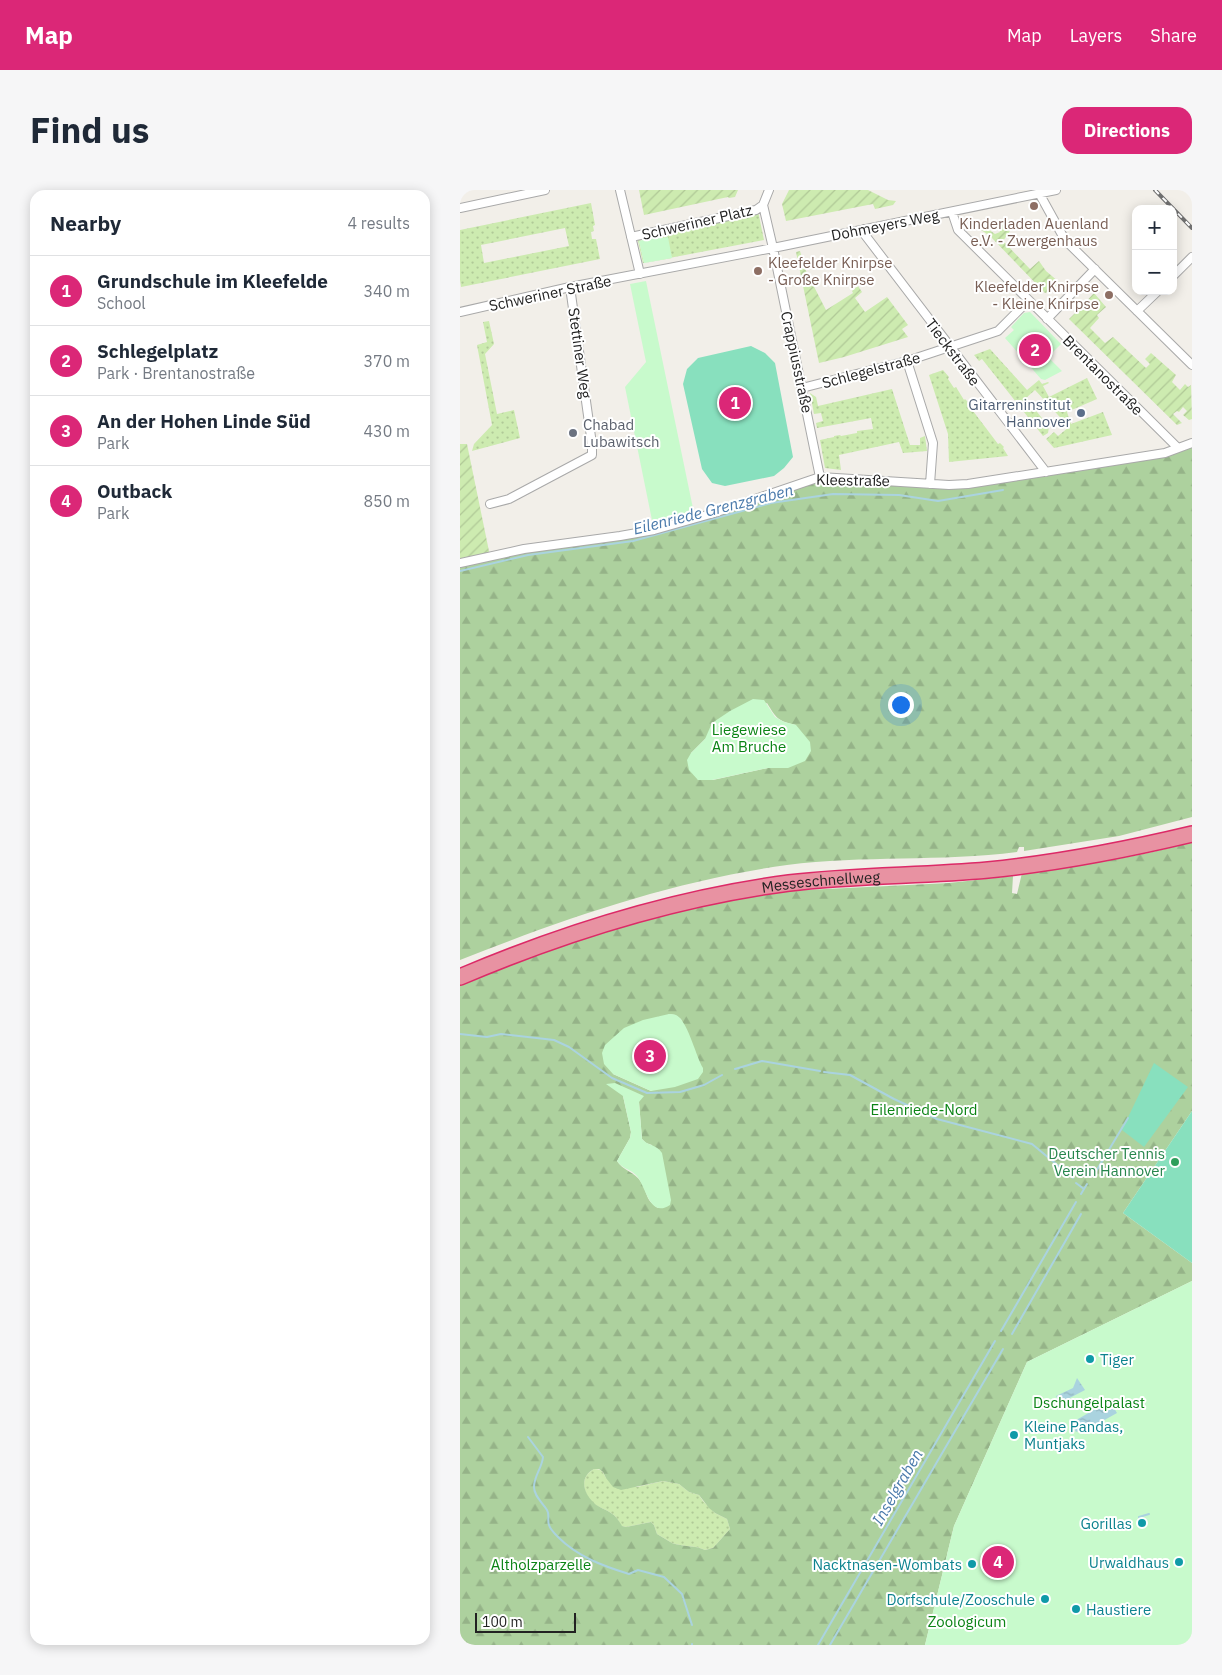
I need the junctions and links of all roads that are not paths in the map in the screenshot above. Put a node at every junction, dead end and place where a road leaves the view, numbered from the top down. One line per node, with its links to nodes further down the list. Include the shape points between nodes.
1 (545, 190): 7 (street)
2 (620, 190): 10 (street)
3 (769, 190): 6 (street)
4 (1056, 190): 5 (street, Dohmeyers Weg)
5 (1039, 193): 8 (street, Dohmeyers Weg); 13 (street, via 1065,240)
6 (763, 205): 10 (street, Schweriner Platz, via 756,210); 11 (street, Crappiusstraße)
7 (460, 208)
8 (952, 212): 9 (street, Dohmeyers Weg); 18 (street, Brentanostraße, via 958,230)
9 (864, 229): 11 (street, Dohmeyers Weg); 22 (street, Tieckstraße, via 865,235)
10 (631, 237): 15 (street)
11 (773, 248): 15 (street); 25 (street, Crappiusstraße)
12 (1192, 257): 14 (street)
13 (1095, 269): 19 (street); 21 (street)
14 (1177, 272)
15 (640, 274): 16 (street, Schweriner Straße)
16 (570, 287): 20 (street, Schweriner Straße); 31 (street, Stettiner Weg, via 592,455 509,499)
17 (1154, 295): 19 (street)
18 (1028, 301): 21 (street, Brentanostraße); 22 (street, Schlegelstraße, via 998,332)
19 (1137, 311): 24 (street)
20 (460, 312)
21 (1047, 319): 27 (street, Brentanostraße)
22 (950, 347): 23 (street, Schlegelstraße); 28 (street, Tieckstraße)
23 (907, 362): 25 (street, Schlegelstraße); 30 (street, via 933,443)
24 (1192, 365)
25 (802, 388): 29 (street, Crappiusstraße)
26 (1192, 443): 27 (street, Kleestraße)
27 (1178, 448): 28 (street, Kleestraße, via 1165,453)
28 (1046, 472): 30 (street, Kleestraße, via 968,484)
29 (820, 477): 30 (street, Kleestraße); 32 (street, Kleestraße, via 654,530 524,548)
30 (930, 484)
31 (490, 504)
32 (460, 563)
33 (1192, 826): 35 (highway, Messeschnellweg, via 1094,848 997,861 789,875 707,890 586,921)
34 (1192, 834): 36 (highway, Messeschnellweg, via 1094,856 1008,867 790,883 690,900 590,928)
35 (460, 969)
36 (460, 977)

